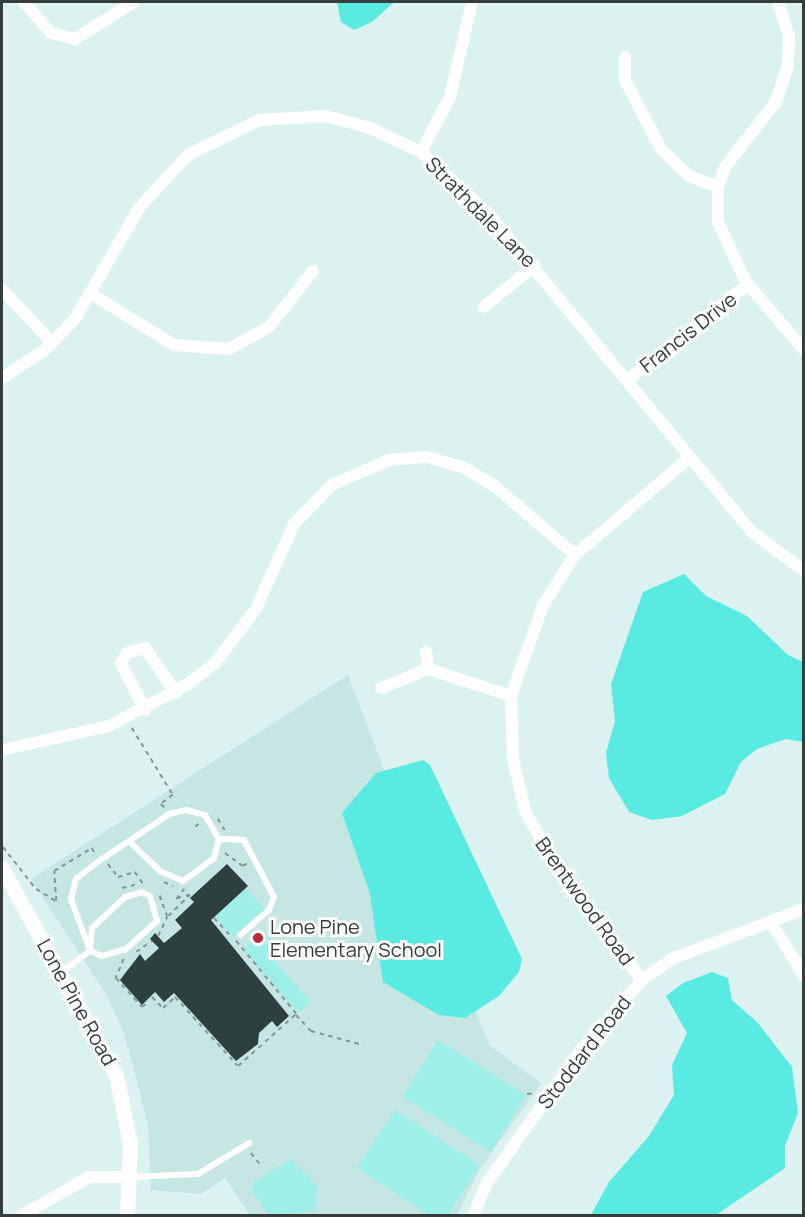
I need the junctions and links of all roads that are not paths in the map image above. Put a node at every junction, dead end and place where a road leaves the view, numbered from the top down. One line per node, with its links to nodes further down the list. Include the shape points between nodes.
1 (24, 2): 2 (street, via 51,33 75,39)
2 (134, 2)
3 (472, 2): 6 (street, via 450,97)
4 (778, 2): 7 (street, via 789,36 788,66 775,103 732,154)
5 (625, 57): 7 (street, via 625,80 661,149 689,176)
6 (421, 152): 8 (street, Strathdale Lane); 12 (street, Strathdale Lane, via 370,128 326,116 260,120 221,135 189,154 145,201)
7 (718, 188): 10 (street, via 721,231)
8 (535, 265): 13 (street); 17 (street, Strathdale Lane)
9 (314, 271): 12 (street, via 269,327 229,349 174,345)
10 (748, 284): 15 (street); 17 (street, Francis Drive)
11 (2, 289): 14 (street)
12 (93, 296): 14 (street, Strathdale Lane)
13 (484, 307)
14 (52, 343): 16 (street, Strathdale Lane)
15 (804, 350)
16 (2, 378)
17 (628, 380): 18 (street, Strathdale Lane)
18 (689, 458): 19 (street, Brentwood Road); 20 (street, Strathdale Lane, via 752,532)
19 (575, 555): 24 (street, via 496,487 463,467 427,457 378,463 332,485 294,524 256,609 214,664); 25 (street, Brentwood Road, via 543,605)
20 (804, 572)
21 (426, 652): 22 (street)
22 (428, 669): 23 (street); 25 (street)
23 (381, 688)
24 (176, 693): 26 (street); 26 (street, via 146,648 127,653 121,663)
25 (511, 696): 37 (street, Brentwood Road, via 513,758 525,811 557,868)
26 (145, 710): 27 (street, via 109,726)
27 (2, 750)
28 (219, 839): 29 (lane, via 205,815 186,810); 29 (lane, via 214,858 183,881 160,871); 33 (lane, via 244,840 256,859 273,904)
29 (129, 841): 34 (lane, via 70,887)
30 (2, 868): 35 (street, Lone Pine Road)
31 (804, 909): 32 (street, Stoddard Road)
32 (773, 925): 36 (street); 37 (street, Stoddard Road, via 674,958)
33 (237, 938)
34 (90, 951): 34 (lane, via 112,955 151,931 158,913 153,900 142,892 117,903 92,928); 35 (lane)
35 (62, 972): 39 (street, Lone Pine Road, via 116,1075 127,1119)
36 (804, 976)
37 (642, 980): 42 (street, Stoddard Road, via 581,1050 488,1183)
38 (247, 1144): 39 (lane, via 198,1174)
39 (130, 1177): 40 (street, via 90,1177); 41 (street, Lone Pine Road)
40 (21, 1215)
41 (127, 1215)
42 (473, 1215)

